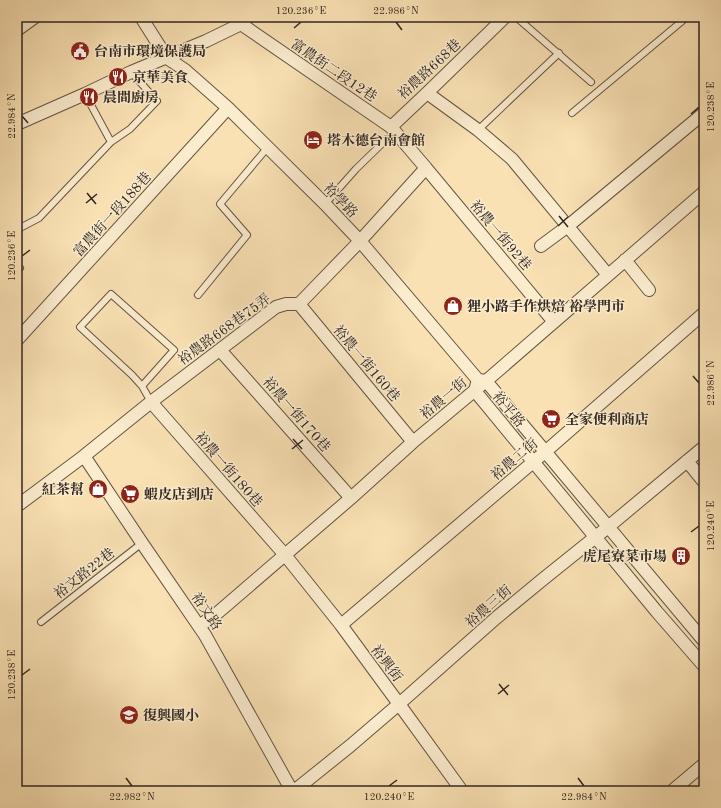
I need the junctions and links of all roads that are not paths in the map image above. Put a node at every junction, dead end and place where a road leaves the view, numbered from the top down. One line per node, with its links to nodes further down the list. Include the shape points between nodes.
1 (35, 17): 7 (street)
2 (141, 17): 9 (street)
3 (505, 17): 12 (street, 裕農路668巷)
4 (516, 17): 8 (lane)
5 (687, 17): 15 (lane)
6 (245, 21): 9 (street); 18 (street, 富農街二段12巷)
7 (17, 30)
8 (559, 53): 11 (lane); 19 (lane)
9 (167, 58): 10 (street); 14 (street, 裕學路, via 185,70)
10 (131, 72): 13 (street); 20 (lane, via 157,101 130,129)
11 (591, 82)
12 (427, 93): 18 (street, 裕農路668巷); 19 (street)
13 (85, 94): 17 (street); 20 (lane)
14 (228, 108): 21 (street, 裕學路); 36 (street, 富農街一段188巷)
15 (572, 113)
16 (704, 113): 26 (street)
17 (17, 124)
18 (393, 129): 22 (street); 24 (lane)
19 (478, 130): 26 (street, via 512,159)
20 (111, 142): 25 (lane, via 39,218 20,228)
21 (268, 147): 24 (street, 裕學路); 32 (lane, via 220,204 247,235)
22 (426, 168): 27 (street); 35 (street, 裕農一街92巷)
23 (704, 192): 29 (street, 裕農一街)
24 (325, 204): 27 (street, 裕學路)
25 (17, 225)
26 (568, 226): 28 (street); 30 (street)
27 (360, 241): 33 (street); 38 (street, 裕學路)
28 (541, 246)
29 (625, 260): 30 (street, 裕農一街); 31 (street)
30 (608, 275): 35 (street, 裕農一街)
31 (649, 290)
32 (198, 295)
33 (299, 304): 37 (street, 裕農路668巷75弄, via 276,307); 41 (street, 裕農一街160巷)
34 (704, 312): 43 (street, 裕農二街)
35 (554, 322): 38 (street, 裕農一街)
36 (17, 340)
37 (220, 350): 40 (street, 裕農路668巷75弄); 48 (street, 裕農一街170巷)
38 (480, 384): 41 (street, 裕農一街); 43 (street, 裕平路); 46 (street, 裕平路)
39 (142, 386): 39 (lane, 裕農路668巷75弄, via 80,327 111,294 174,350); 40 (lane, 裕農路668巷75弄)
40 (151, 402): 44 (street, 裕農路668巷75弄); 53 (street, 裕農一街180巷)
41 (413, 442): 48 (street, 裕農一街)
42 (704, 447): 45 (street, 裕農三街)
43 (545, 452): 46 (street, 裕農二街); 50 (street, 裕平路)
44 (84, 456): 49 (street, 裕農路668巷75弄); 52 (street, 裕文路)
45 (687, 461): 47 (street); 50 (street, 裕農三街)
46 (533, 462): 51 (street, 裕平路); 55 (street, 裕農二街)
47 (704, 482)
48 (351, 498): 53 (street, 裕農一街)
49 (17, 506)
50 (608, 527): 51 (street, 裕農三街); 57 (street, 裕平路)
51 (596, 537): 58 (street, 裕平路); 59 (street, 裕農三街, via 496,618)
52 (142, 543): 54 (lane, 裕文路22巷); 56 (street, 裕文路)
53 (285, 555): 55 (street, 裕興街); 56 (street, 裕農一街, via 216,615)
54 (41, 622)
55 (341, 625): 59 (street, 裕興街)
56 (199, 626): 61 (street, 裕文路)
57 (704, 641)
58 (704, 666)
59 (399, 704): 61 (street, 裕農三街); 62 (street, 裕興街)
60 (704, 764): 63 (street)
61 (293, 791)
62 (462, 791)
63 (672, 791)

